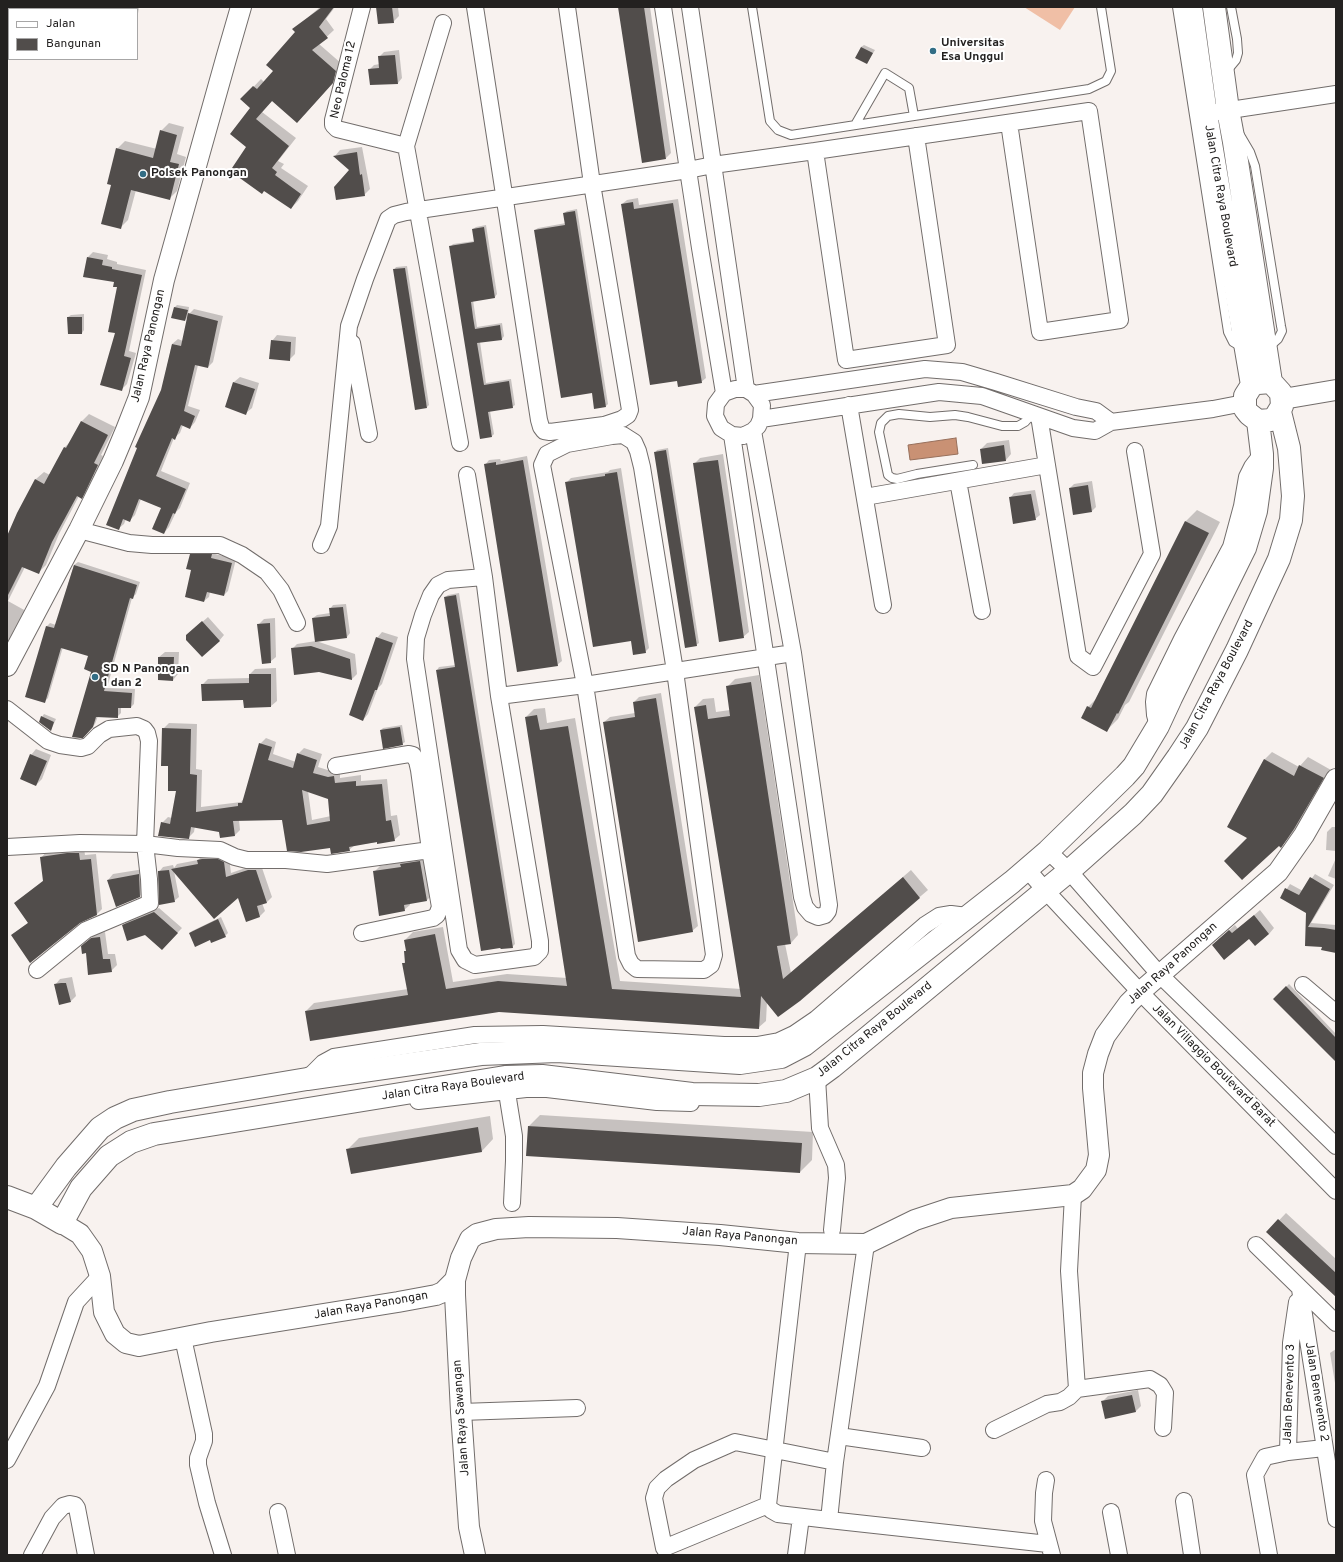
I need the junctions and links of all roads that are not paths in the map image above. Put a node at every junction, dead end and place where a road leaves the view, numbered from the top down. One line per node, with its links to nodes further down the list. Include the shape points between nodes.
1 (241, 7): 50 (street, Jalan Raya Panongan, via 164,280 138,397 116,455)
2 (362, 7): 23 (street, Neo Paloma 12, via 333,125 336,129)
3 (475, 7): 29 (street)
4 (567, 7): 28 (street)
5 (663, 7): 27 (street)
6 (690, 7): 25 (street)
7 (752, 7): 21 (lane, via 770,121 778,130 791,135)
8 (1101, 7): 18 (lane, via 1111,71 1106,81 1089,89)
9 (1177, 7): 14 (lane)
10 (1191, 7): 14 (main road, Jalan Citra Raya Boulevard)
11 (1214, 7): 15 (main road, Jalan Citra Raya Boulevard)
12 (1231, 7): 15 (lane, via 1238,53 1236,60)
13 (444, 23): 23 (street)
14 (1189, 43): 17 (main road, Jalan Citra Raya Boulevard); 26 (lane)
15 (1224, 75): 19 (main road, Jalan Citra Raya Boulevard)
16 (1336, 94): 19 (street)
17 (1206, 114): 19 (street); 26 (main road, Jalan Citra Raya Boulevard)
18 (914, 116): 21 (lane); 21 (lane, via 909,88 885,73)
19 (1230, 118): 32 (main road, Jalan Citra Raya Boulevard, via 1259,242)
20 (1009, 123): 20 (street, via 1089,111 1120,320 1040,332); 22 (street)
21 (855, 125)
22 (916, 136): 24 (street); 24 (street, via 947,345 846,360)
23 (406, 146): 30 (street)
24 (815, 151): 25 (street)
25 (713, 165): 27 (street); 34 (street)
26 (1208, 165): 32 (main road, Jalan Citra Raya Boulevard, via 1219,233)
27 (688, 170): 28 (street); 35 (street)
28 (592, 184): 29 (street); 29 (street, via 630,410 622,419 604,425 550,432 544,431 541,427)
29 (504, 197): 30 (street)
30 (417, 210): 31 (street, via 394,215 388,219); 43 (street)
31 (349, 326): 41 (street); 51 (street, via 329,526)
32 (1256, 350): 36 (main road, Jalan Citra Raya Boulevard)
33 (1336, 390): 36 (street)
34 (750, 392): 35 (street, via 735,388); 39 (street, via 925,369 962,372 1096,411); 40 (street, via 762,406)
35 (724, 393): 42 (street, via 716,404 715,416 721,428)
36 (1266, 396): 39 (street, via 1212,409); 68 (main road, via 1249,414 1258,421 1262,454 1256,511 1197,628 1158,726 1126,776); 70 (main road, Jalan Citra Raya Boulevard, via 1289,448 1293,496 1291,520 1279,558 1234,657 1197,728 1178,757 1143,804)
37 (849, 405): 38 (street, via 939,392 982,396); 40 (street); 49 (street)
38 (1035, 415): 39 (street, via 1073,428 1095,431); 45 (lane, via 1018,426 1002,426 954,415 930,417 899,414 888,416 881,423 880,438 888,475 892,478); 46 (street)
39 (1111, 422)
40 (757, 425): 42 (street, via 743,436); 56 (street)
41 (369, 434)
42 (732, 435): 57 (street)
43 (460, 443)
44 (1135, 451): 46 (street, via 1152,554 1093,667 1078,656)
45 (973, 465)
46 (1047, 465): 48 (street)
47 (467, 475): 52 (street)
48 (958, 481): 49 (street); 54 (street)
49 (865, 497): 53 (street)
50 (79, 530): 55 (street, via 129,543 220,545 242,555 267,572 280,590); 58 (street, Jalan Raya Panongan)
51 (321, 545)
52 (484, 577): 61 (street); 61 (street, via 448,580 438,585 423,615 416,638 415,659 459,950 465,960 475,965 534,957 540,951)
53 (883, 605)
54 (982, 611)
55 (297, 623)
56 (793, 653): 57 (street); 57 (street, via 829,906 825,915 818,917 804,907 802,898)
57 (766, 657): 59 (street)
58 (7, 666)
59 (674, 671): 60 (street); 60 (street, via 638,452 634,442 622,435 612,436 567,444 547,454 542,465); 60 (street, via 714,955 711,965 704,970 637,969 627,956)
60 (585, 685): 61 (street)
61 (499, 696)
62 (7, 709): 65 (street, via 48,741 60,745 81,748 88,746 109,729 137,726 144,729 149,741)
63 (336, 766): 67 (street, via 413,755 419,770)
64 (1336, 779): 74 (street, Jalan Raya Panongan, via 1304,835 1278,872)
65 (145, 844): 66 (street); 67 (street, via 220,850 247,860 327,864); 73 (street, via 150,879 150,903 86,930)
66 (7, 847)
67 (430, 850): 72 (street, via 440,907 437,915)
68 (1048, 851): 69 (main road); 70 (street)
69 (1026, 868): 71 (street, Jalan Villaggio Boulevard Barat); 85 (main road, via 1012,882 967,916 887,969 819,1025 804,1045 781,1057 758,1053 740,1063 664,1050 569,1044 528,1051 476,1045 382,1059 307,1078 132,1110 100,1128 66,1167)
70 (1069, 871): 71 (main road, Jalan Citra Raya Boulevard); 74 (street)
71 (1045, 890): 76 (street, Jalan Villaggio Boulevard Barat); 78 (main road, Jalan Citra Raya Boulevard, via 832,1067)
72 (362, 933)
73 (37, 970)
74 (1159, 974): 76 (street, Jalan Raya Panongan); 80 (street)
75 (1303, 985): 77 (street)
76 (1140, 992): 81 (street, Jalan Villaggio Boulevard Barat); 82 (street, Jalan Raya Panongan, via 1116,1020 1098,1054 1093,1088 1099,1155 1096,1170 1082,1189)
77 (1336, 1013)
78 (811, 1080): 79 (main road, Jalan Citra Raya Boulevard, via 786,1091 759,1095 657,1096 542,1076); 87 (street, via 820,1128 836,1165)
79 (506, 1084): 84 (street, via 514,1136); 86 (main road, Jalan Citra Raya Boulevard, via 353,1102 154,1134 131,1142 109,1156 81,1188)
80 (1336, 1146)
81 (1336, 1191)
82 (1073, 1195): 89 (street, Jalan Raya Panongan, via 951,1208 915,1220); 96 (street, via 1069,1271)
83 (7, 1197): 85 (main road, Jalan Raya Panongan)
84 (512, 1203)
85 (36, 1208): 86 (main road, Jalan Raya Panongan)
86 (62, 1223): 91 (street, Jalan Raya Panongan, via 86,1241 92,1250)
87 (832, 1230)
88 (798, 1243): 89 (street, Jalan Raya Panongan); 92 (street, Jalan Raya Panongan, via 720,1234 617,1228 496,1229 476,1234 470,1239); 104 (street)
89 (866, 1244): 101 (street)
90 (1256, 1245): 93 (street)
91 (100, 1276): 95 (street, Jalan Raya Panongan, via 104,1312 115,1334 126,1342 139,1346); 106 (street, via 76,1302 47,1386)
92 (455, 1280): 95 (street, Jalan Raya Panongan, via 436,1295); 98 (street, Jalan Raya Sawangan)
93 (1300, 1288): 94 (street); 103 (street, Jalan Benevento 2); 105 (street, Jalan Benevento 3, via 1291,1343)
94 (1336, 1323)
95 (183, 1338): 120 (street, via 204,1434 198,1465)
96 (1077, 1389): 99 (street, via 1150,1379 1160,1385 1165,1393); 100 (street, via 1060,1402 1047,1404)
97 (577, 1408): 98 (street)
98 (461, 1412): 122 (street, Jalan Raya Sawangan, via 469,1527)
99 (1163, 1428)
100 (994, 1430)
101 (839, 1436): 102 (street); 107 (street)
102 (922, 1448)
103 (1324, 1448): 105 (street); 114 (street, Jalan Benevento 2)
104 (775, 1450): 107 (street); 110 (street); 117 (street, via 736,1442 694,1460 657,1488 654,1498)
105 (1288, 1452): 126 (street, via 1265,1457 1255,1475)
106 (7, 1460)
107 (835, 1462): 115 (street)
108 (1046, 1480): 116 (street, via 1043,1521)
109 (1184, 1501): 125 (street)
110 (768, 1505): 113 (street, via 778,1514); 117 (street)
111 (278, 1512): 121 (street)
112 (1112, 1512): 124 (street)
113 (801, 1517): 115 (street); 123 (street)
114 (1336, 1519)
115 (829, 1520): 116 (street)
116 (1050, 1549)
117 (666, 1552)
118 (32, 1555): 119 (street, via 52,1518 63,1506 70,1504 77,1508)
119 (86, 1555)
120 (224, 1555)
121 (287, 1555)
122 (475, 1555)
123 (796, 1555)
124 (1119, 1555)
125 (1192, 1555)
126 (1268, 1555)

